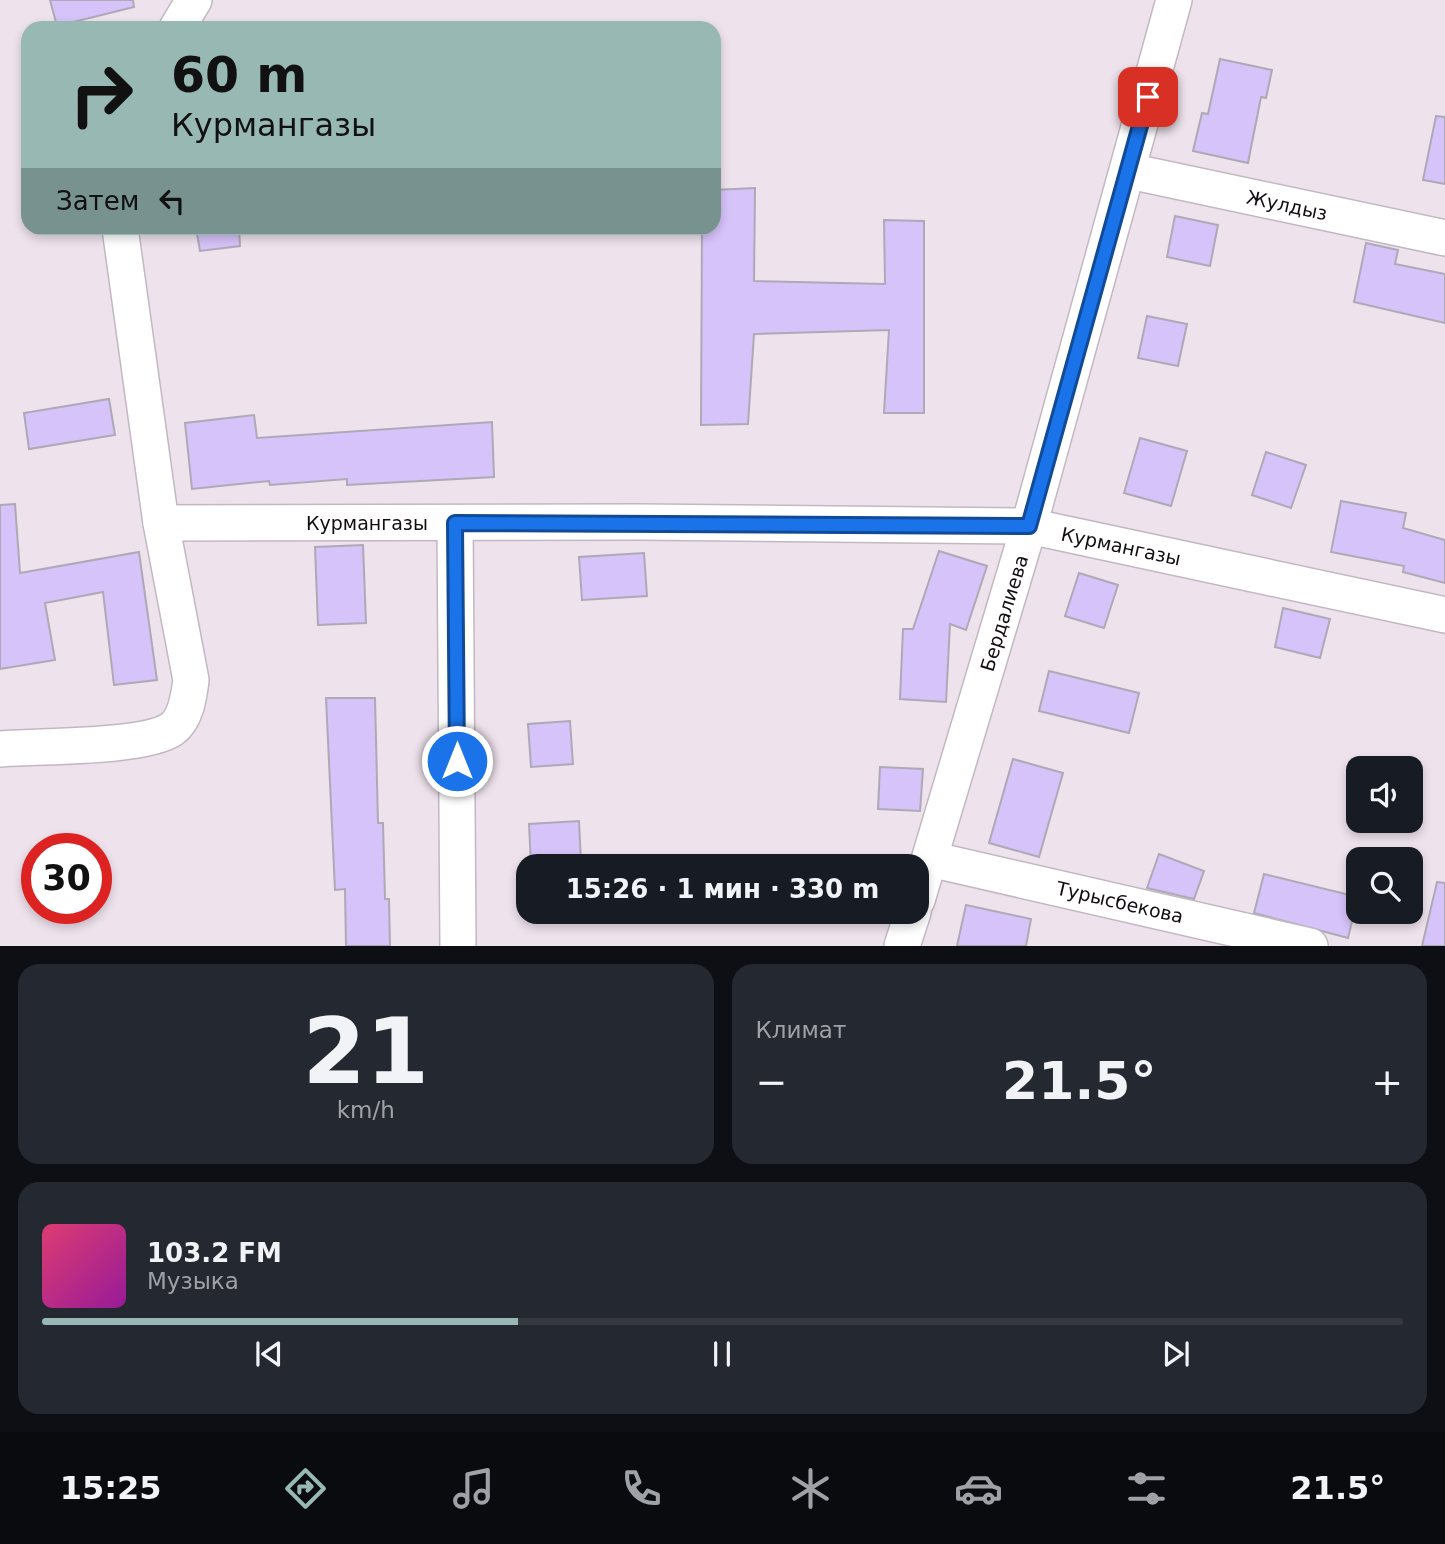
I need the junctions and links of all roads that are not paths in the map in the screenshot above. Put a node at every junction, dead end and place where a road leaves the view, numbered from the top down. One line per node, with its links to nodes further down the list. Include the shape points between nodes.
1 (194, 0): 3 (street)
2 (1174, 0): 4 (street, Бердалиева)
3 (181, 21)
4 (1129, 171): 6 (street, Жулдыз); 9 (street, Бердалиева)
5 (121, 235): 7 (street)
6 (1445, 239)
7 (161, 523): 8 (street, Курмангазы); 11 (street, via 191,680 187,705 173,729 150,739)
8 (455, 523): 9 (street, Курмангазы); 15 (street)
9 (1029, 526): 10 (street, Курмангазы); 12 (street, Бердалиева)
10 (1445, 615)
11 (0, 749)
12 (930, 859): 13 (street, Бердалиева); 17 (street, Турысбекова)
13 (929, 862)
14 (909, 924): 16 (street)
15 (458, 946)
16 (902, 946)
17 (1310, 946)

